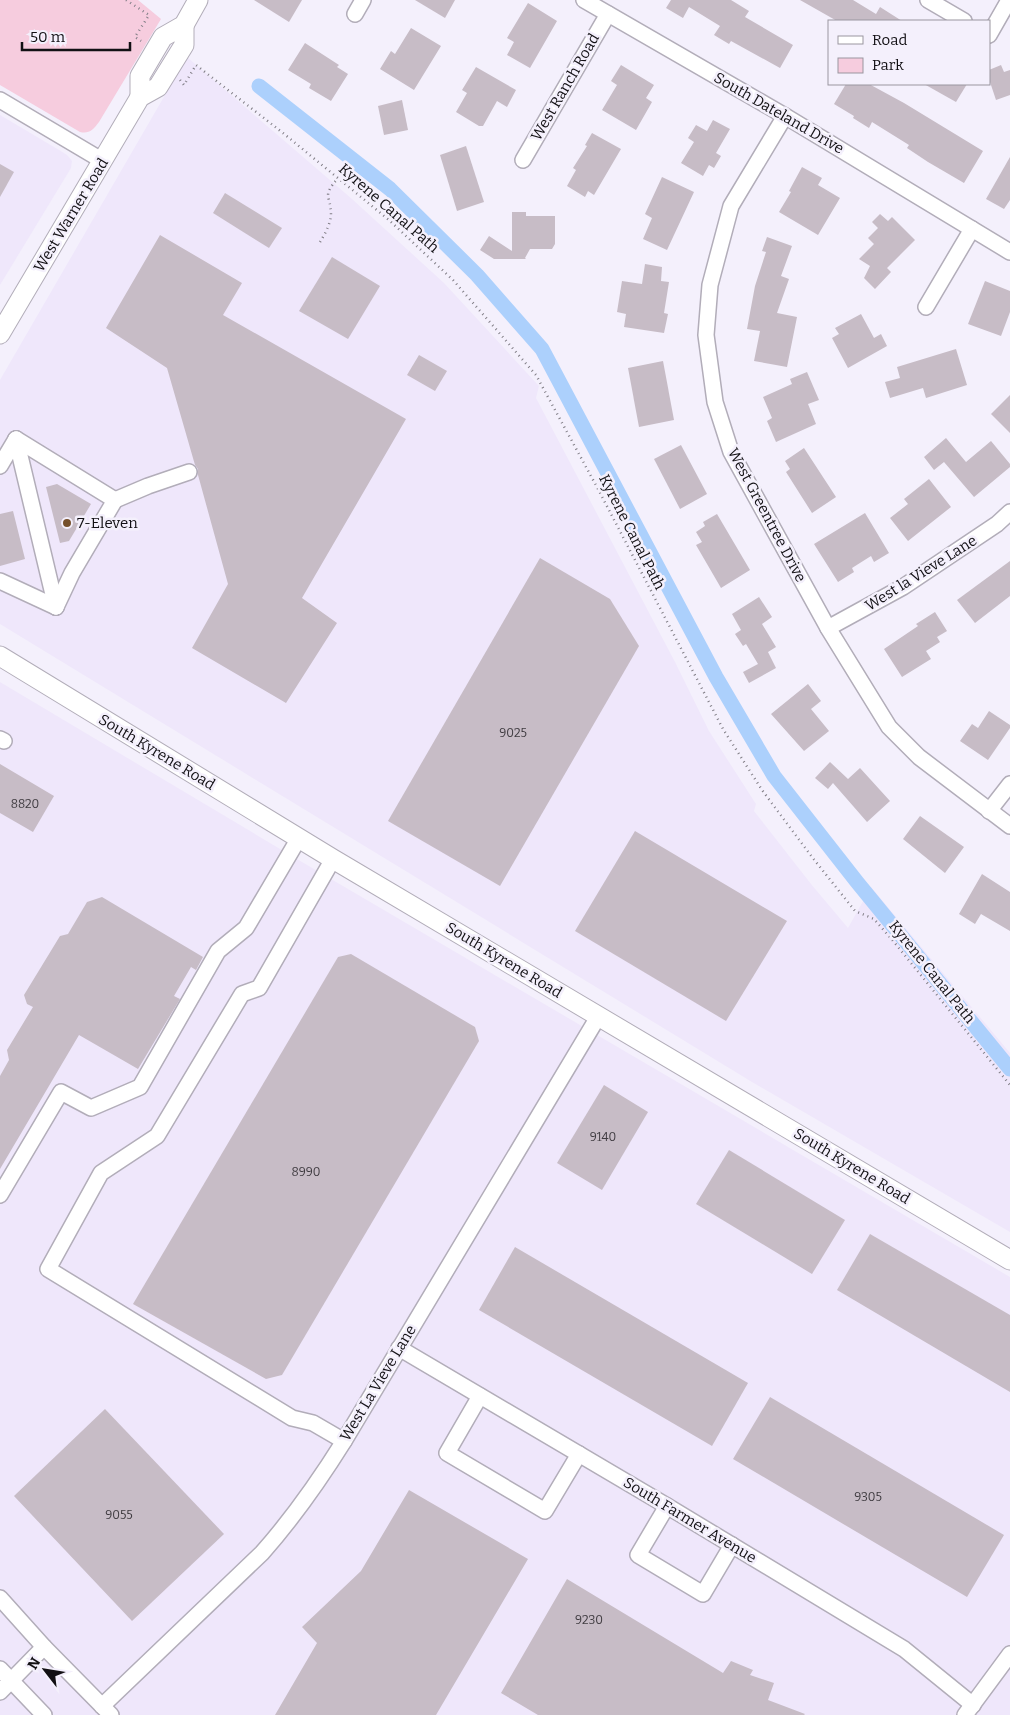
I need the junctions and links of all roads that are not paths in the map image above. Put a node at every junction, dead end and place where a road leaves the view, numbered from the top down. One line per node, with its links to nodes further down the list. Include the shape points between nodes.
1 (198, 0): 13 (main road, West Warner Road, via 184,25 164,37 140,76 140,97)
2 (363, 0): 6 (street)
3 (584, 0): 7 (street, South Dateland Drive)
4 (928, 0): 8 (street)
5 (1010, 0): 9 (street)
6 (355, 14)
7 (608, 14): 11 (street, South Dateland Drive); 12 (street, West Ranch Road)
8 (962, 20)
9 (990, 32)
10 (0, 100): 13 (street)
11 (785, 116): 14 (street, South Dateland Drive); 25 (street, West Greentree Drive, via 732,206 710,285 706,335 715,402 731,452)
12 (523, 160)
13 (103, 161): 17 (main road, West Warner Road)
14 (972, 229): 15 (street, South Dateland Drive); 16 (street)
15 (1010, 252)
16 (926, 307)
17 (0, 334)
18 (16, 439): 19 (street); 21 (street); 24 (street)
19 (0, 466)
20 (189, 472): 21 (street)
21 (114, 500): 24 (street, via 72,572)
22 (1010, 512): 25 (street, West la Vieve Lane, via 903,587)
23 (0, 581): 24 (street)
24 (56, 607)
25 (828, 628): 28 (street, West Greentree Drive, via 889,727 919,757)
26 (0, 656): 30 (main road, South Kyrene Road)
27 (1010, 784): 28 (street)
28 (990, 811): 29 (street, West Greentree Drive)
29 (1010, 826)
30 (299, 838): 31 (main road, South Kyrene Road); 33 (street, via 246,928 218,951 140,1088 90,1108 61,1092)
31 (333, 859): 32 (main road, South Kyrene Road); 37 (street, via 259,988 242,994 157,1136 101,1173 48,1269 292,1418 313,1423)
32 (598, 1017): 34 (main road, South Kyrene Road); 35 (street, West La Vieve Lane)
33 (0, 1195)
34 (1010, 1260)
35 (398, 1348): 36 (street, South Farmer Avenue); 37 (street, West La Vieve Lane)
36 (480, 1396): 38 (street, South Farmer Avenue); 38 (street, via 447,1453 545,1511)
37 (344, 1442): 48 (street, West La Vieve Lane, via 283,1529)
38 (579, 1454): 39 (street, South Farmer Avenue)
39 (667, 1506): 40 (street, South Farmer Avenue); 40 (street, via 638,1554 703,1594)
40 (732, 1545): 47 (street, South Farmer Avenue, via 904,1650)
41 (0, 1598): 42 (street)
42 (44, 1647): 45 (street); 48 (street)
43 (1010, 1654): 47 (street)
44 (0, 1669): 45 (street)
45 (11, 1680): 46 (street); 49 (street)
46 (0, 1692)
47 (969, 1710)
48 (106, 1711)
49 (44, 1715)

